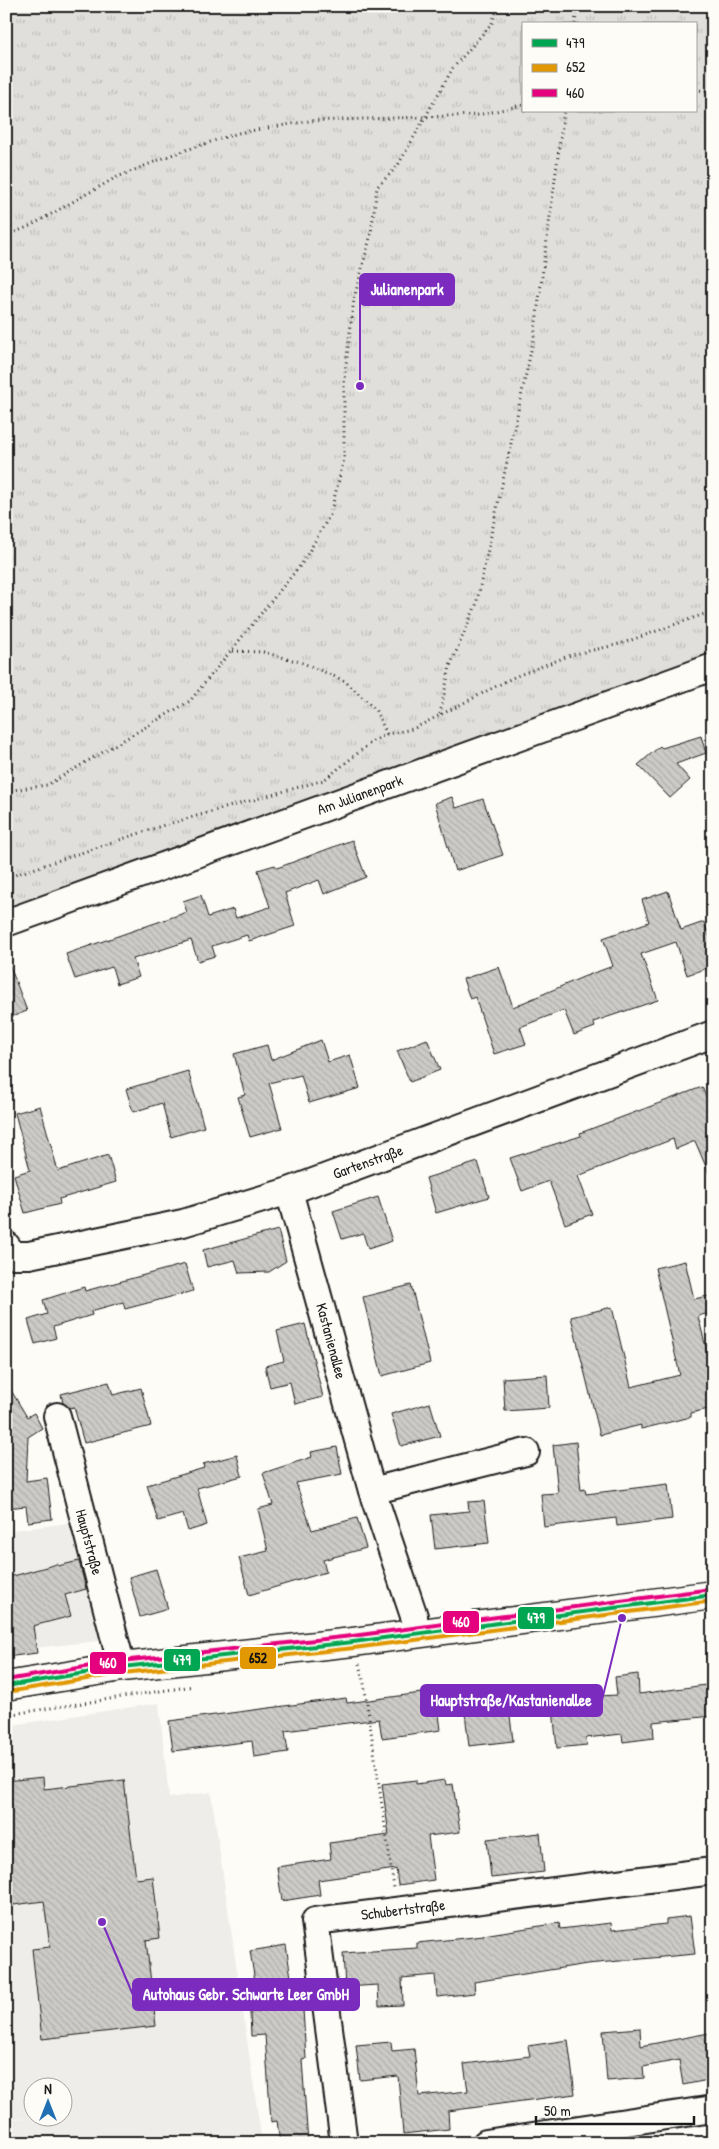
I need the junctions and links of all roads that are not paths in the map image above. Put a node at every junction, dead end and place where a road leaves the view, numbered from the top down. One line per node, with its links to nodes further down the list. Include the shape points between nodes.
1 (713, 667): 2 (street, Am Julianenpark)
2 (6, 922)
3 (713, 1034): 4 (street, Gartenstraße)
4 (289, 1191): 5 (street, Gartenstraße, via 183,1223 29,1256); 8 (street, Kastanienallee)
5 (10, 1250)
6 (57, 1416): 11 (street, Hauptstraße)
7 (526, 1452): 8 (street)
8 (372, 1490): 10 (street, Kastanienallee, via 414,1616)
9 (713, 1595): 10 (main road)
10 (415, 1634): 11 (main road)
11 (122, 1667): 12 (main road)
12 (6, 1686)
13 (713, 1871): 16 (street, Schubertstraße, via 315,1921)
14 (713, 2109): 15 (street)
15 (564, 2137): 17 (street)
16 (344, 2143)
17 (486, 2143)

